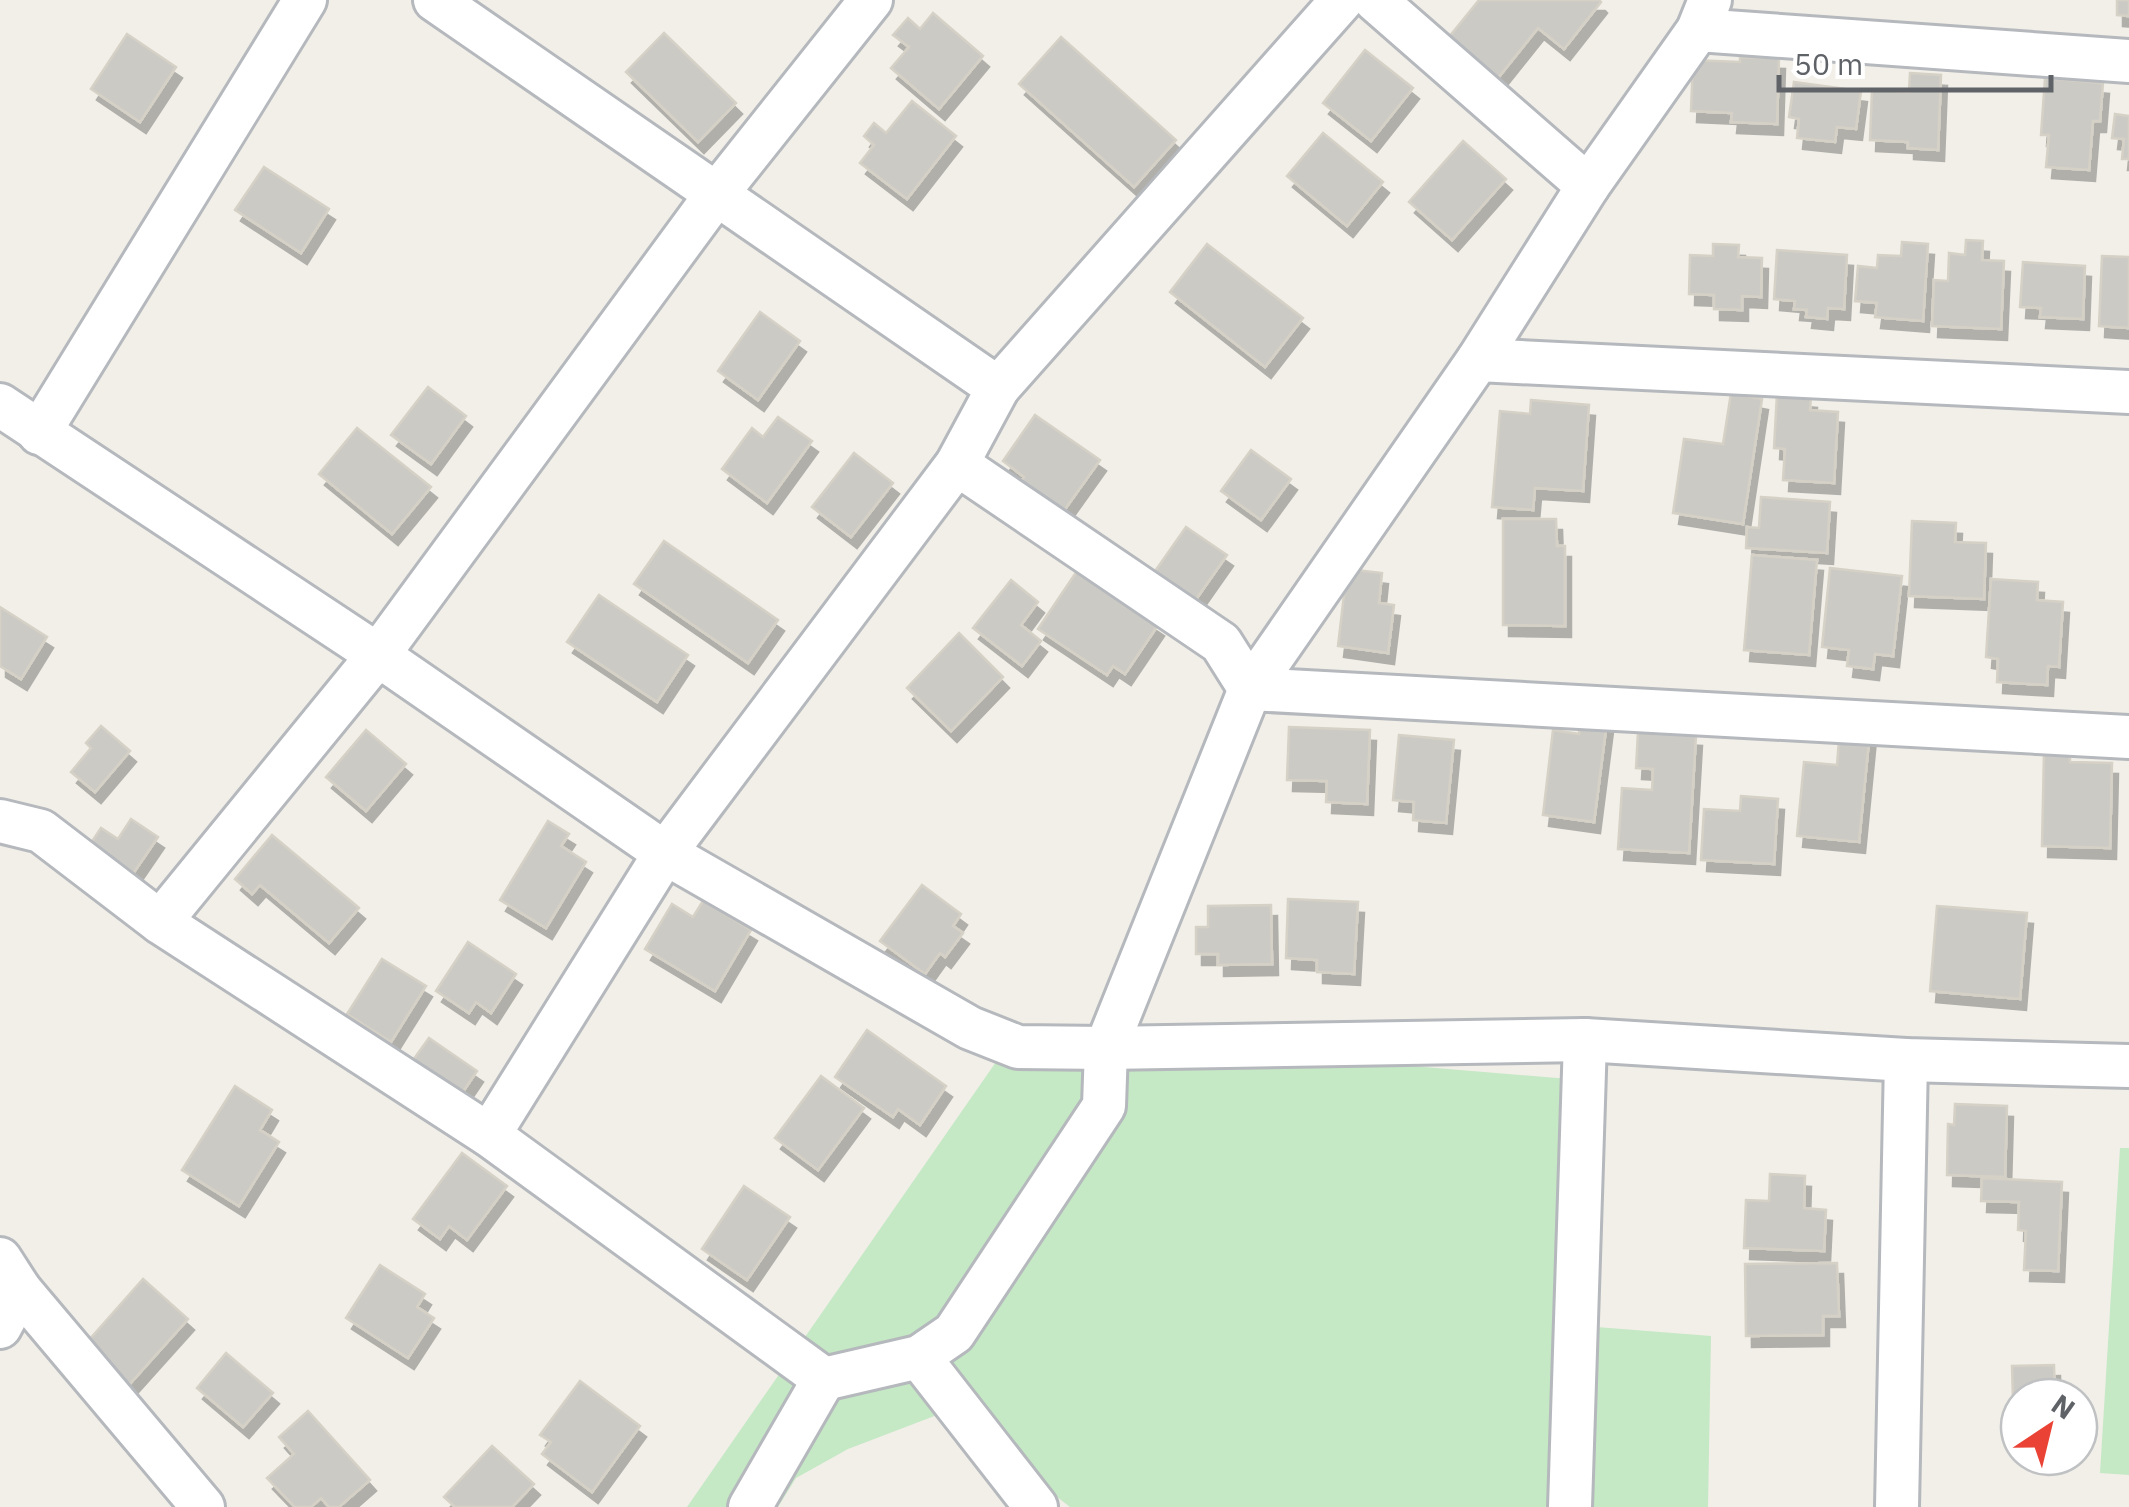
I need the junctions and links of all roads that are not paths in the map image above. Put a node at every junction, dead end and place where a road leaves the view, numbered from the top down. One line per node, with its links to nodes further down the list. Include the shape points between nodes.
1 (305, 0): 14 (street)
2 (434, 0): 9 (street)
3 (871, 0): 9 (street)
4 (1342, 0): 11 (street)
5 (1374, 0): 8 (street)
6 (1704, 15): 7 (street); 8 (street)
7 (2129, 61)
8 (1588, 186): 10 (street)
9 (716, 196): 11 (street); 16 (street)
10 (1478, 360): 12 (street); 17 (street)
11 (998, 388): 15 (street)
12 (2129, 392)
13 (0, 405): 14 (street)
14 (39, 433): 16 (street)
15 (958, 464): 17 (street, via 1221,643); 20 (street)
16 (378, 655): 20 (street); 21 (street)
17 (1250, 689): 18 (street); 23 (street)
18 (2129, 738)
19 (0, 821): 21 (street, via 42,832)
20 (665, 852): 23 (street, via 970,1028 1018,1047); 26 (street)
21 (160, 922): 26 (street)
22 (1585, 1040): 23 (street); 24 (street); 34 (street)
23 (1106, 1048): 29 (street, via 1104,1106 954,1334)
24 (1906, 1060): 25 (street); 35 (street)
25 (2129, 1066)
26 (489, 1135): 30 (street)
27 (10, 1275): 28 (street); 31 (street)
28 (0, 1328)
29 (919, 1358): 30 (street); 33 (street)
30 (824, 1379): 32 (street)
31 (203, 1507)
32 (750, 1507)
33 (1036, 1507)
34 (1570, 1507)
35 (1897, 1507)

